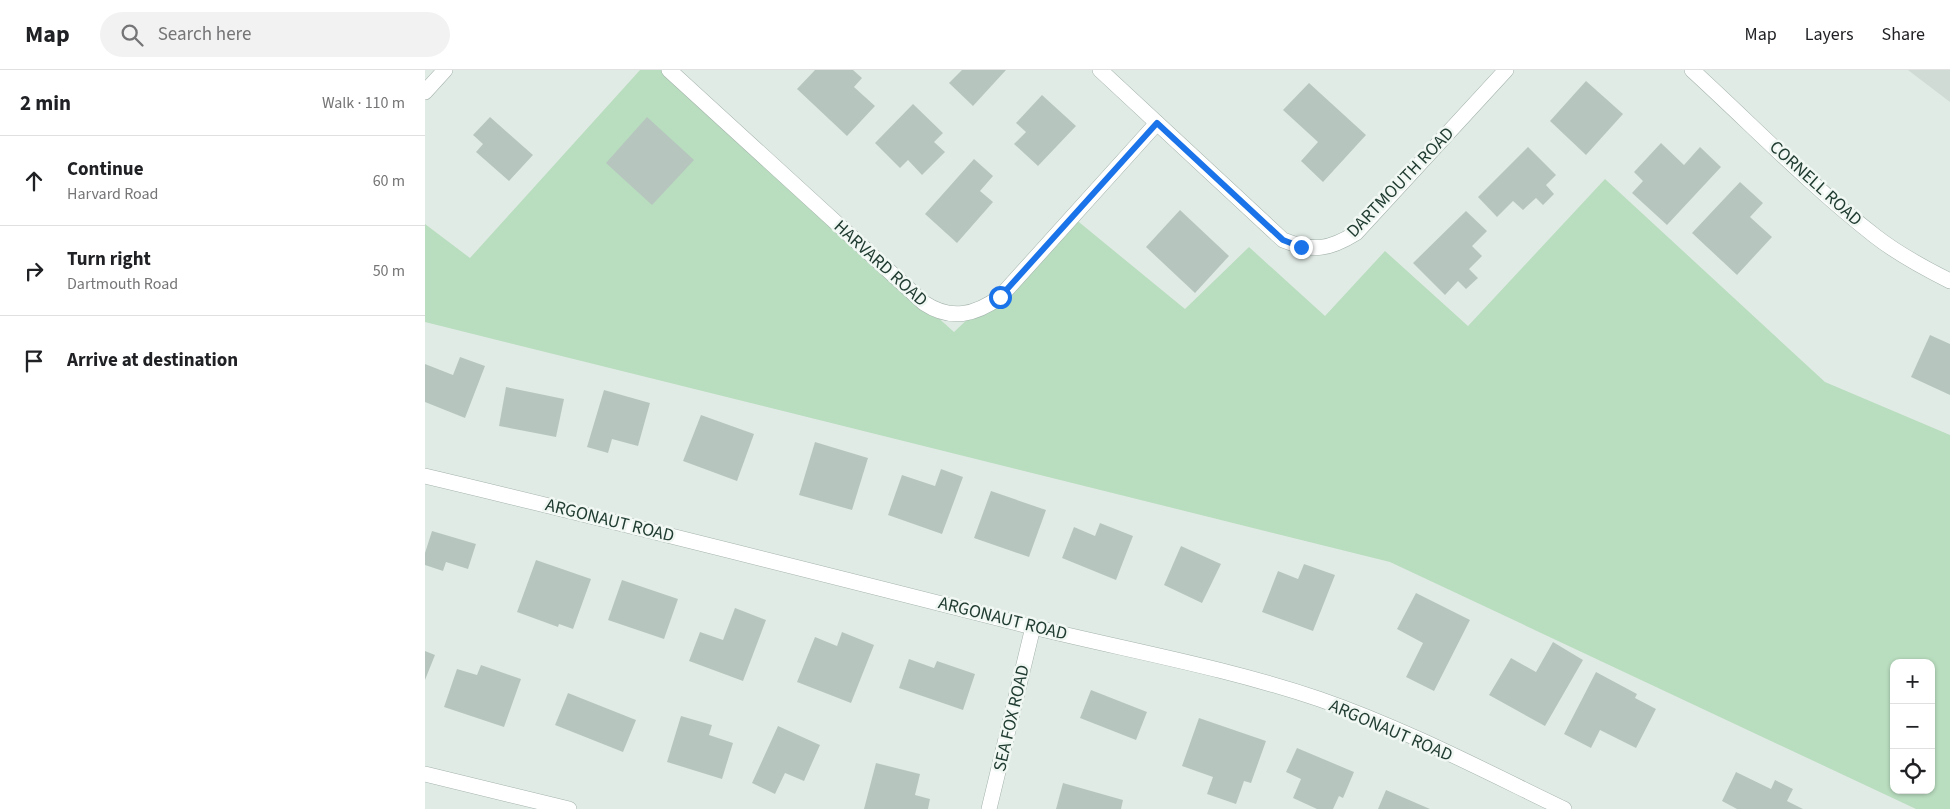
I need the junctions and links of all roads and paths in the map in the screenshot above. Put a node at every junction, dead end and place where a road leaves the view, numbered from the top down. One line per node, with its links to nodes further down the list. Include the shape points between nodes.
1 (445, 70): 6 (street)
2 (669, 70): 7 (street, HARVARD ROAD, via 924,303 949,314 967,314 985,308 1000,297)
3 (1100, 70): 7 (street, DARTMOUTH ROAD)
4 (1506, 70): 7 (street, DARTMOUTH ROAD, via 1355,233 1339,244 1321,248 1301,247 1283,240)
5 (1692, 70): 8 (street, CORNELL ROAD, via 1876,237)
6 (425, 92)
7 (1157, 123)
8 (1950, 282)
9 (425, 476): 10 (street, ARGONAUT ROAD)
10 (1033, 627): 13 (street, SEA FOX ROAD); 14 (street, ARGONAUT ROAD, via 1205,665 1322,700 1406,733)
11 (425, 774): 12 (street)
12 (569, 809)
13 (989, 809)
14 (1564, 809)

